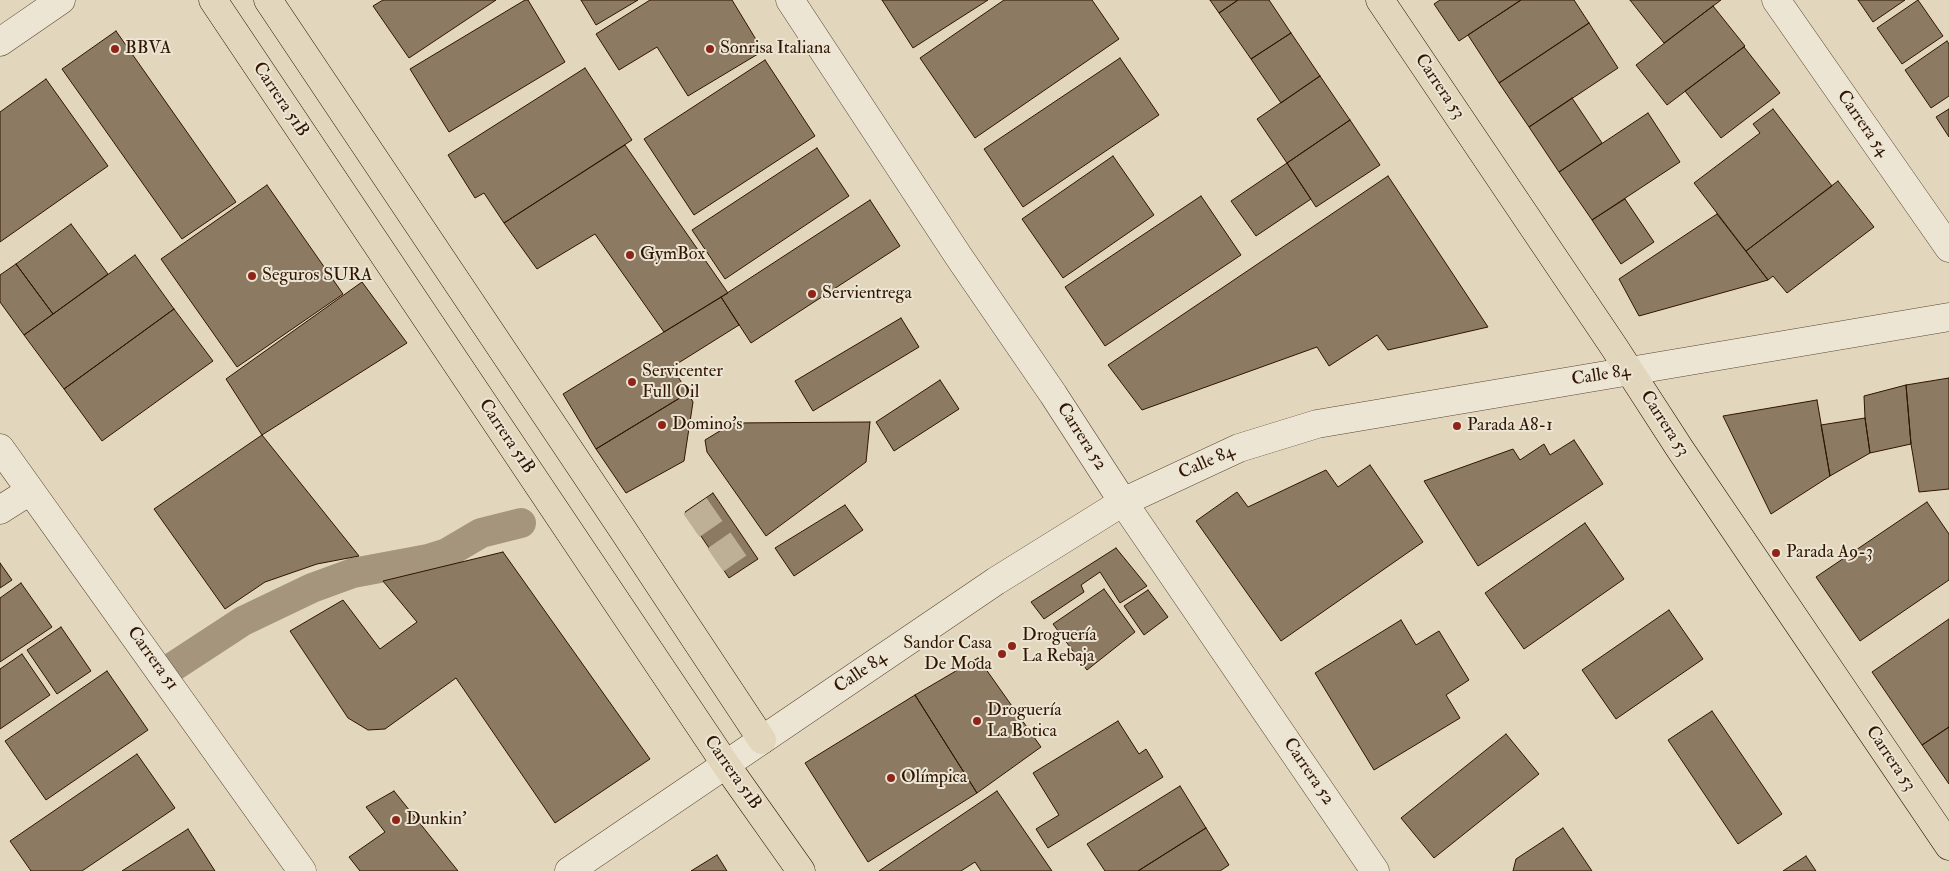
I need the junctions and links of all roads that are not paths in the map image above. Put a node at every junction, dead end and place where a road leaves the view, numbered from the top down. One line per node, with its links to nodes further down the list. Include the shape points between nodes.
1 (61, 0): 7 (street)
2 (213, 0): 16 (main road, Carrera 51B)
3 (268, 0): 15 (main road)
4 (790, 0): 13 (street, Carrera 52)
5 (1380, 0): 10 (main road, Carrera 53)
6 (1776, 0): 8 (street, Carrera 54)
7 (0, 42)
8 (1949, 248)
9 (1949, 317): 10 (street, Calle 84)
10 (1629, 371): 13 (street, Calle 84, via 1318,424 1239,448); 17 (main road, Carrera 53)
11 (0, 448): 12 (street, Carrera 51)
12 (30, 490): 14 (street); 18 (street, Carrera 51)
13 (1123, 502): 15 (street, Calle 84, via 996,582); 21 (street, Carrera 52)
14 (0, 510)
15 (762, 740): 16 (street, Calle 84)
16 (726, 765): 19 (street, Calle 84); 20 (main road, Carrera 51B)
17 (1949, 846)
18 (302, 871)
19 (569, 871)
20 (802, 871)
21 (1375, 871)

